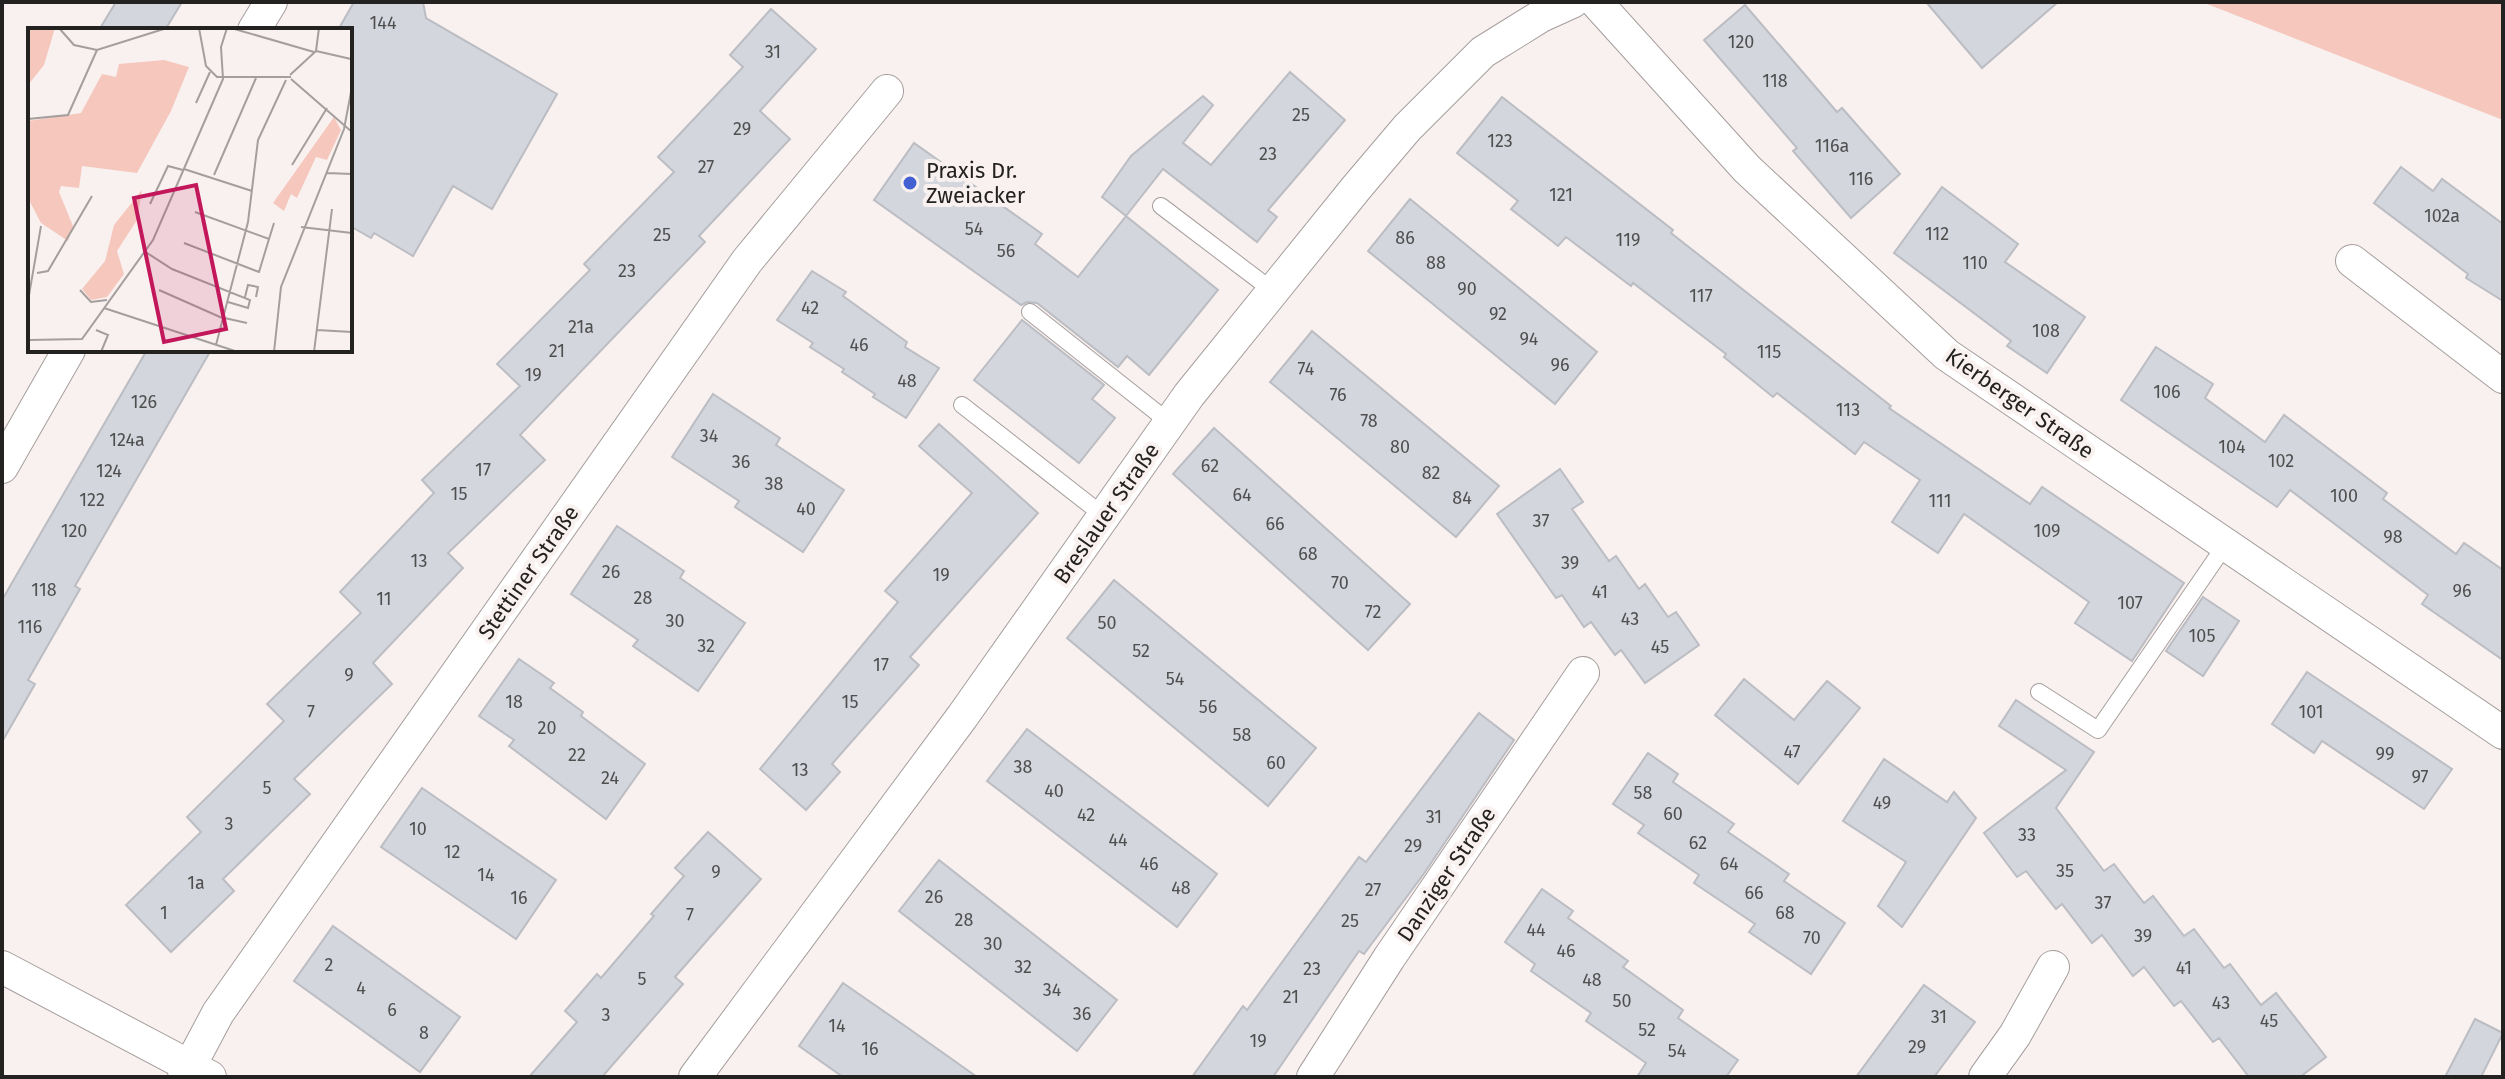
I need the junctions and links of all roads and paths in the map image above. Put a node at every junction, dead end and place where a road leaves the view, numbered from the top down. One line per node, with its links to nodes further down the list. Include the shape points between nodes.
1 (271, 2): 4 (street)
2 (1572, 2): 8 (street, Breslauer Straße, via 1483,52 1407,128)
3 (1596, 2): 16 (street, Kierberger Straße, via 1747,169 1947,355)
4 (255, 28)
5 (887, 91): 22 (street, Stettiner Straße, via 747,261 218,1013)
6 (1161, 206): 8 (lane)
7 (2352, 261): 11 (street)
8 (1273, 291): 13 (street, Breslauer Straße)
9 (1030, 312): 13 (lane)
10 (68, 352): 14 (street)
11 (2503, 377)
12 (962, 405): 15 (lane)
13 (1170, 423): 15 (street, Breslauer Straße)
14 (2, 467)
15 (1104, 516): 23 (street, Breslauer Straße)
16 (2226, 544): 18 (lane, via 2098,730); 19 (street, Kierberger Straße)
17 (1583, 673): 24 (street, Danziger Straße)
18 (2039, 692)
19 (2503, 733)
20 (2, 967): 22 (street)
21 (2053, 967): 25 (street)
22 (194, 1074)
23 (695, 1077)
24 (1313, 1077)
25 (1985, 1077)

